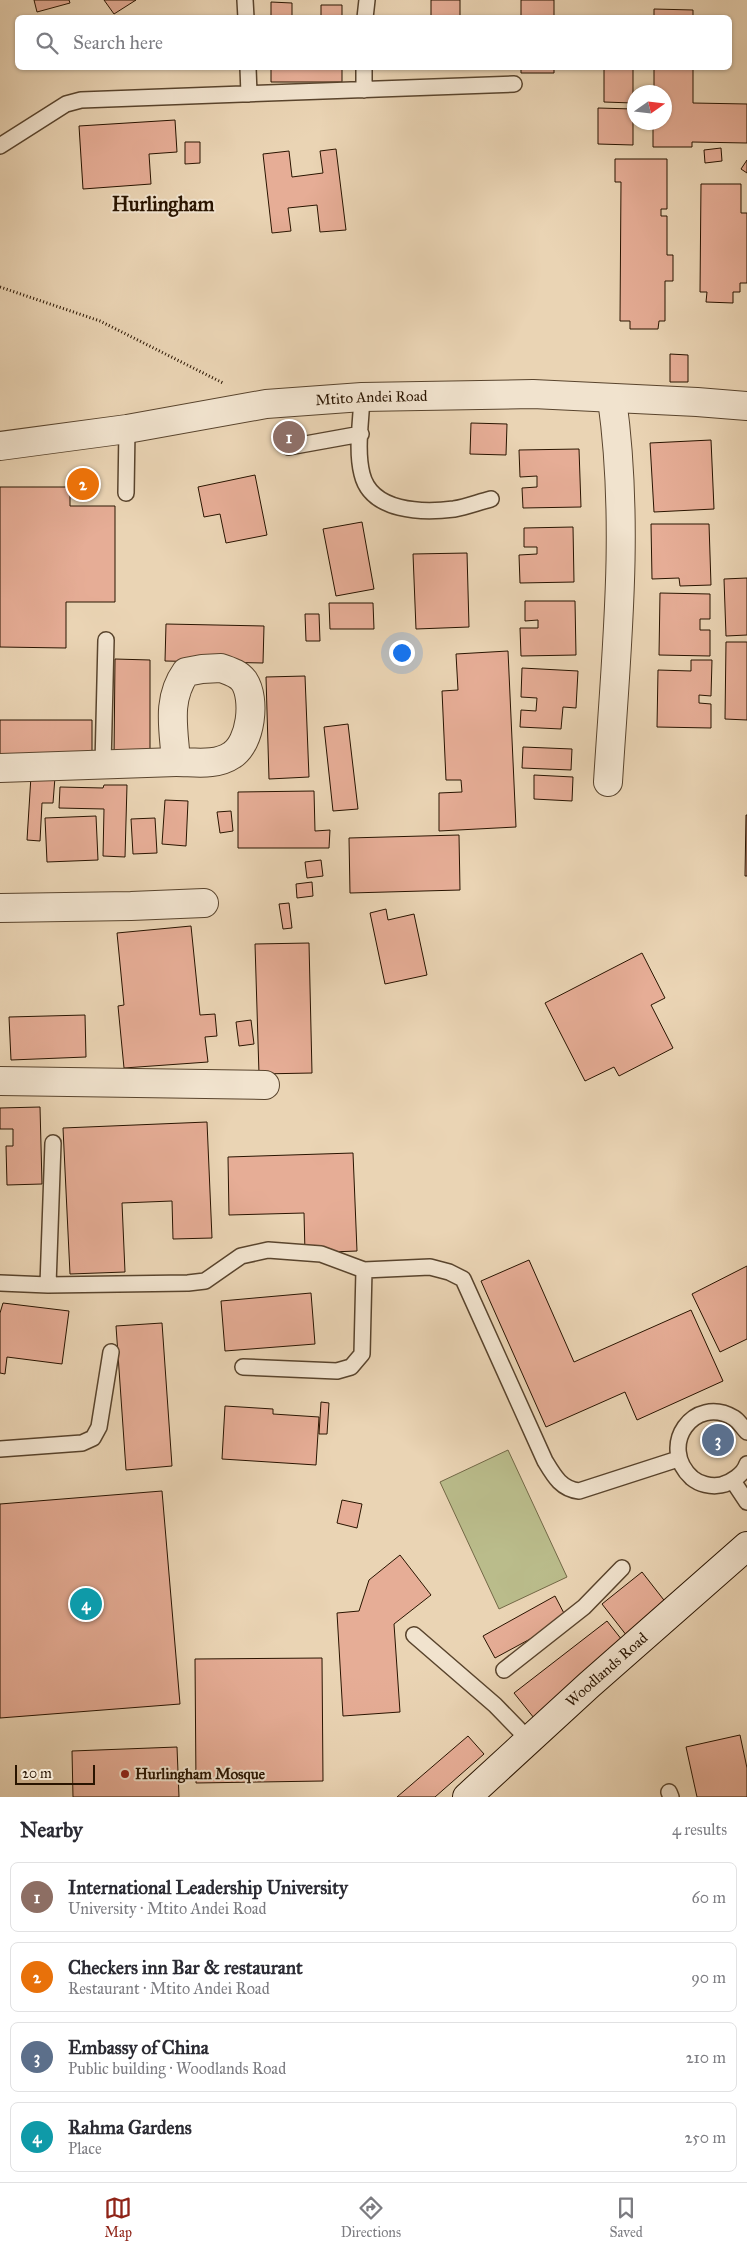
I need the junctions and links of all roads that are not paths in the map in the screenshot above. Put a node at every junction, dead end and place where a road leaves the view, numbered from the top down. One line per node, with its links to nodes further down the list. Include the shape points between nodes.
1 (245, 0): 3 (lane)
2 (368, 0): 4 (lane)
3 (246, 15)
4 (366, 15)
5 (248, 70): 9 (lane)
6 (364, 70): 8 (lane)
7 (514, 84): 8 (lane)
8 (364, 90): 9 (lane)
9 (249, 94): 10 (lane, via 81,100 66,104)
10 (0, 146)
11 (362, 397): 12 (street, Mtito Andei Road, via 533,394); 14 (street, Mtito Andei Road, via 266,404); 15 (lane)
12 (612, 399): 13 (street, Mtito Andei Road); 24 (street, via 618,440 622,580)
13 (747, 406)
14 (127, 429): 16 (street, Mtito Andei Road); 18 (lane)
15 (361, 434): 17 (lane); 19 (lane, via 362,476 376,498 390,505 430,510 455,509)
16 (0, 446)
17 (289, 447)
18 (126, 493)
19 (491, 499)
20 (106, 640): 22 (lane)
21 (176, 762): 22 (street)
22 (103, 765): 23 (street)
23 (0, 768)
24 (608, 782)
25 (204, 903): 26 (street)
26 (0, 908)
27 (0, 1081): 28 (street)
28 (264, 1085)
29 (53, 1143): 32 (lane)
30 (364, 1270): 32 (lane, via 321,1254 268,1250 240,1256 205,1281 188,1284); 34 (lane, via 362,1354 351,1367 337,1371); 37 (lane, via 430,1267 463,1279 545,1461 556,1480 568,1490 579,1491)
31 (0, 1283): 32 (lane)
32 (48, 1285)
33 (112, 1352): 36 (lane, via 99,1427 93,1438 82,1443)
34 (243, 1367)
35 (745, 1426): 37 (lane, via 736,1418 719,1412 701,1414 686,1424 678,1441)
36 (0, 1449)
37 (678, 1459): 39 (lane, via 694,1480 720,1486)
38 (747, 1464): 39 (lane)
39 (733, 1481): 40 (lane)
40 (747, 1502)
41 (747, 1546): 45 (street, Woodlands Road)
42 (622, 1568): 44 (lane, via 584,1607)
43 (414, 1635): 45 (lane, via 495,1705)
44 (504, 1670)
45 (529, 1740): 46 (street, Woodlands Road)
46 (467, 1797)

